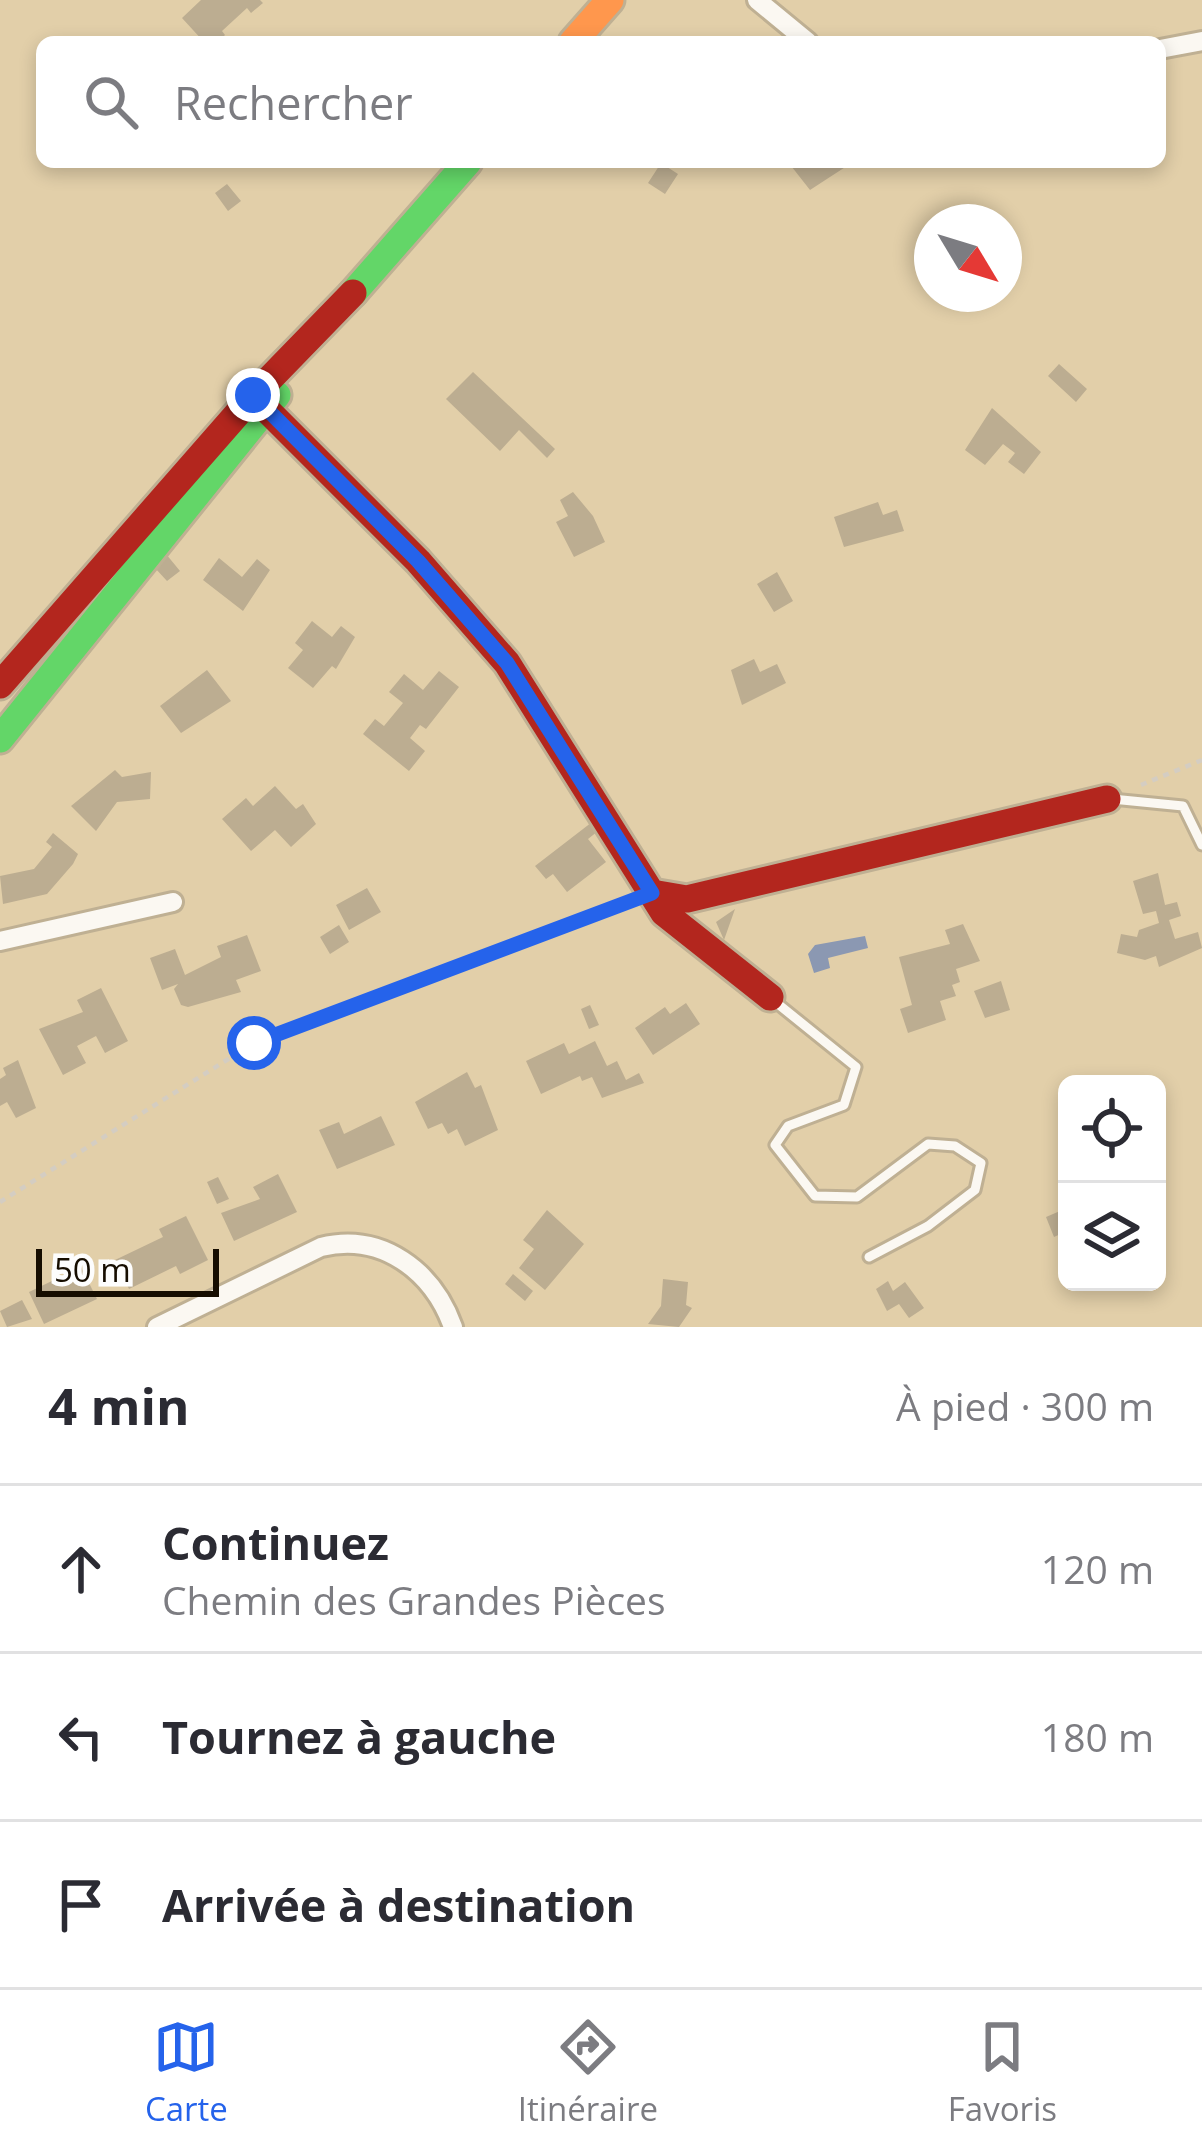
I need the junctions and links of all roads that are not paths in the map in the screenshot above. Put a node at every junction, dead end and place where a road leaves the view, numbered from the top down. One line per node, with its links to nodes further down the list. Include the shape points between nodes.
1 (610, 0): 3 (street)
2 (758, 0): 4 (street)
3 (578, 36)
4 (801, 36)
5 (1202, 41): 6 (street)
6 (1166, 48)
7 (463, 168): 8 (street)
8 (260, 402): 9 (street); 10 (street); 13 (street, via 507,663)
9 (0, 685)
10 (0, 739)
11 (1107, 799): 12 (lane, via 1183,806); 13 (street, via 687,899)
12 (1202, 844)
13 (652, 893): 16 (street, via 664,913)
14 (173, 902): 15 (street)
15 (0, 941)
16 (770, 997): 17 (lane, via 856,1067 844,1105 788,1126 775,1145 815,1196 857,1197 928,1144 955,1146 981,1163 975,1190)
17 (869, 1257)
18 (157, 1327): 19 (street, via 347,1241 411,1265 434,1286)
19 (453, 1327)

